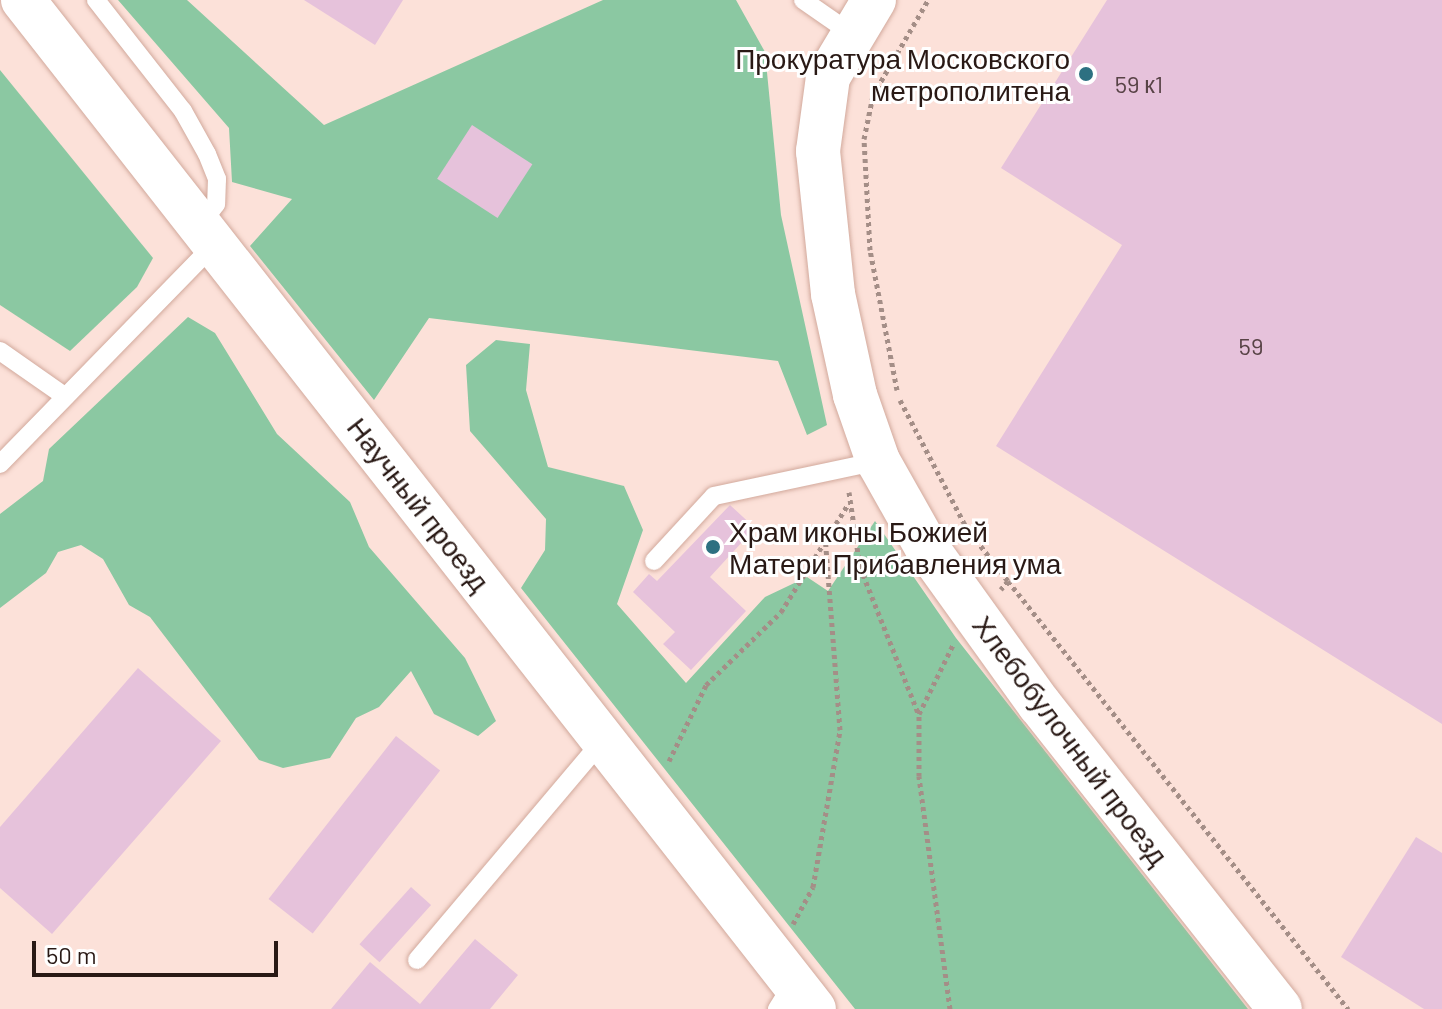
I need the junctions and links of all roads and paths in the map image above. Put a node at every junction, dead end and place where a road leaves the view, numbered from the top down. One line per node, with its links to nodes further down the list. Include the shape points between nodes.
1 (23, 0): 6 (street, Научный проезд)
2 (96, 0): 6 (lane, via 183,111 207,154 217,179)
3 (803, 0): 5 (lane)
4 (928, 0): 14 (path, via 867,112 870,250 898,396 966,527)
5 (863, 17): 10 (street, Хлебобулочный проезд, via 828,77 818,151 833,294)
6 (208, 234): 8 (lane); 17 (street, Научный проезд)
7 (0, 351): 8 (lane)
8 (63, 395): 9 (lane)
9 (0, 464)
10 (865, 466): 11 (path); 13 (lane, via 714,496); 15 (street, Хлебобулочный проезд)
11 (847, 506): 12 (path); 16 (path, via 860,567)
12 (825, 533): 18 (path, via 781,612 706,685); 20 (path, via 840,730)
13 (654, 561)
14 (1008, 581): 15 (path); 23 (path)
15 (976, 616): 16 (path, via 929,683); 22 (street, Хлебобулочный проезд)
16 (919, 714): 21 (path, via 919,776)
17 (604, 739): 19 (lane); 20 (street, Научный проезд)
18 (664, 770)
19 (417, 960)
20 (790, 990)
21 (950, 1009)
22 (1280, 1009)
23 (1348, 1009)

